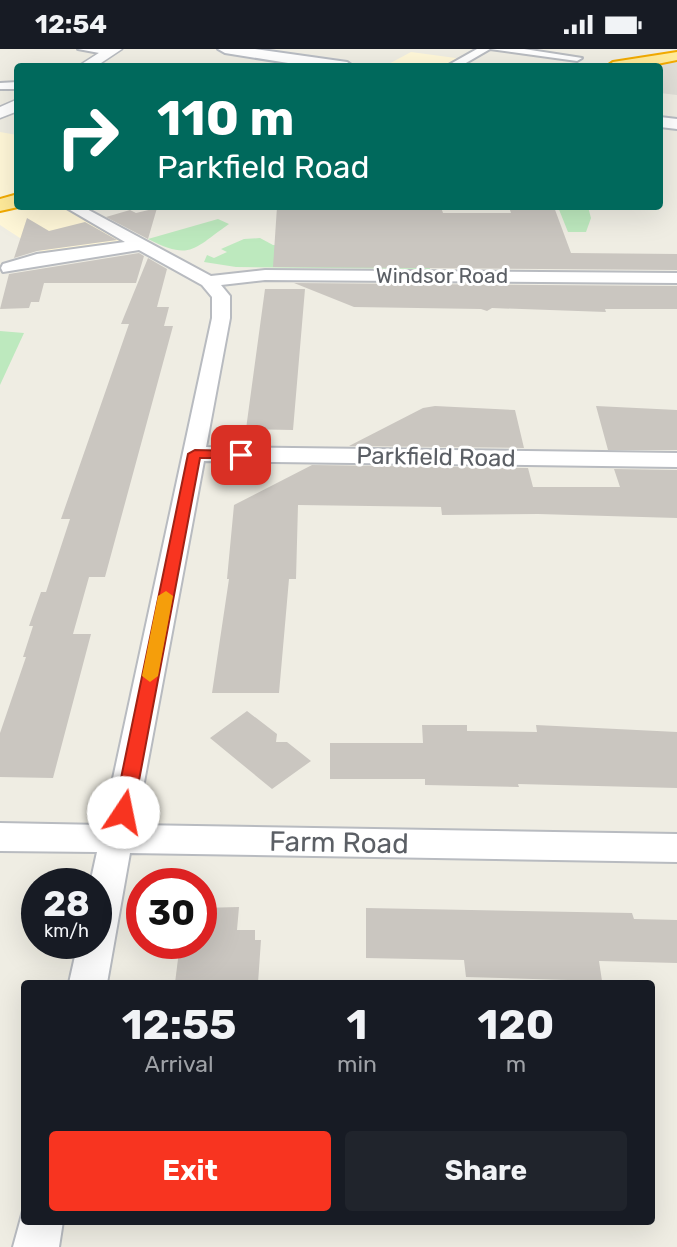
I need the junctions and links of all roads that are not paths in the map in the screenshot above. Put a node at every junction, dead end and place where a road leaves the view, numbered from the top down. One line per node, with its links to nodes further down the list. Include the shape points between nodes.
1 (225, 49): 9 (main road)
2 (485, 49): 10 (street)
3 (495, 49): 7 (street)
4 (83, 50): 5 (street)
5 (112, 51): 8 (street)
6 (677, 56): 11 (highway)
7 (577, 58)
8 (91, 63)
9 (320, 63)
10 (458, 63)
11 (636, 63)
12 (78, 210): 13 (street)
13 (138, 245): 14 (street, via 37,258); 16 (street)
14 (3, 270)
15 (677, 278): 16 (street, Windsor Road, via 265,275)
16 (208, 281): 17 (street, via 221,296 222,318)
17 (195, 454): 18 (street, Parkfield Road); 20 (street)
18 (677, 460)
19 (0, 837): 20 (street, Farm Road)
20 (118, 838): 21 (street, Farm Road); 22 (street)
21 (677, 848)
22 (112, 868)
23 (93, 959): 24 (street)
24 (89, 980)
25 (40, 1225): 26 (street)
26 (36, 1247)

